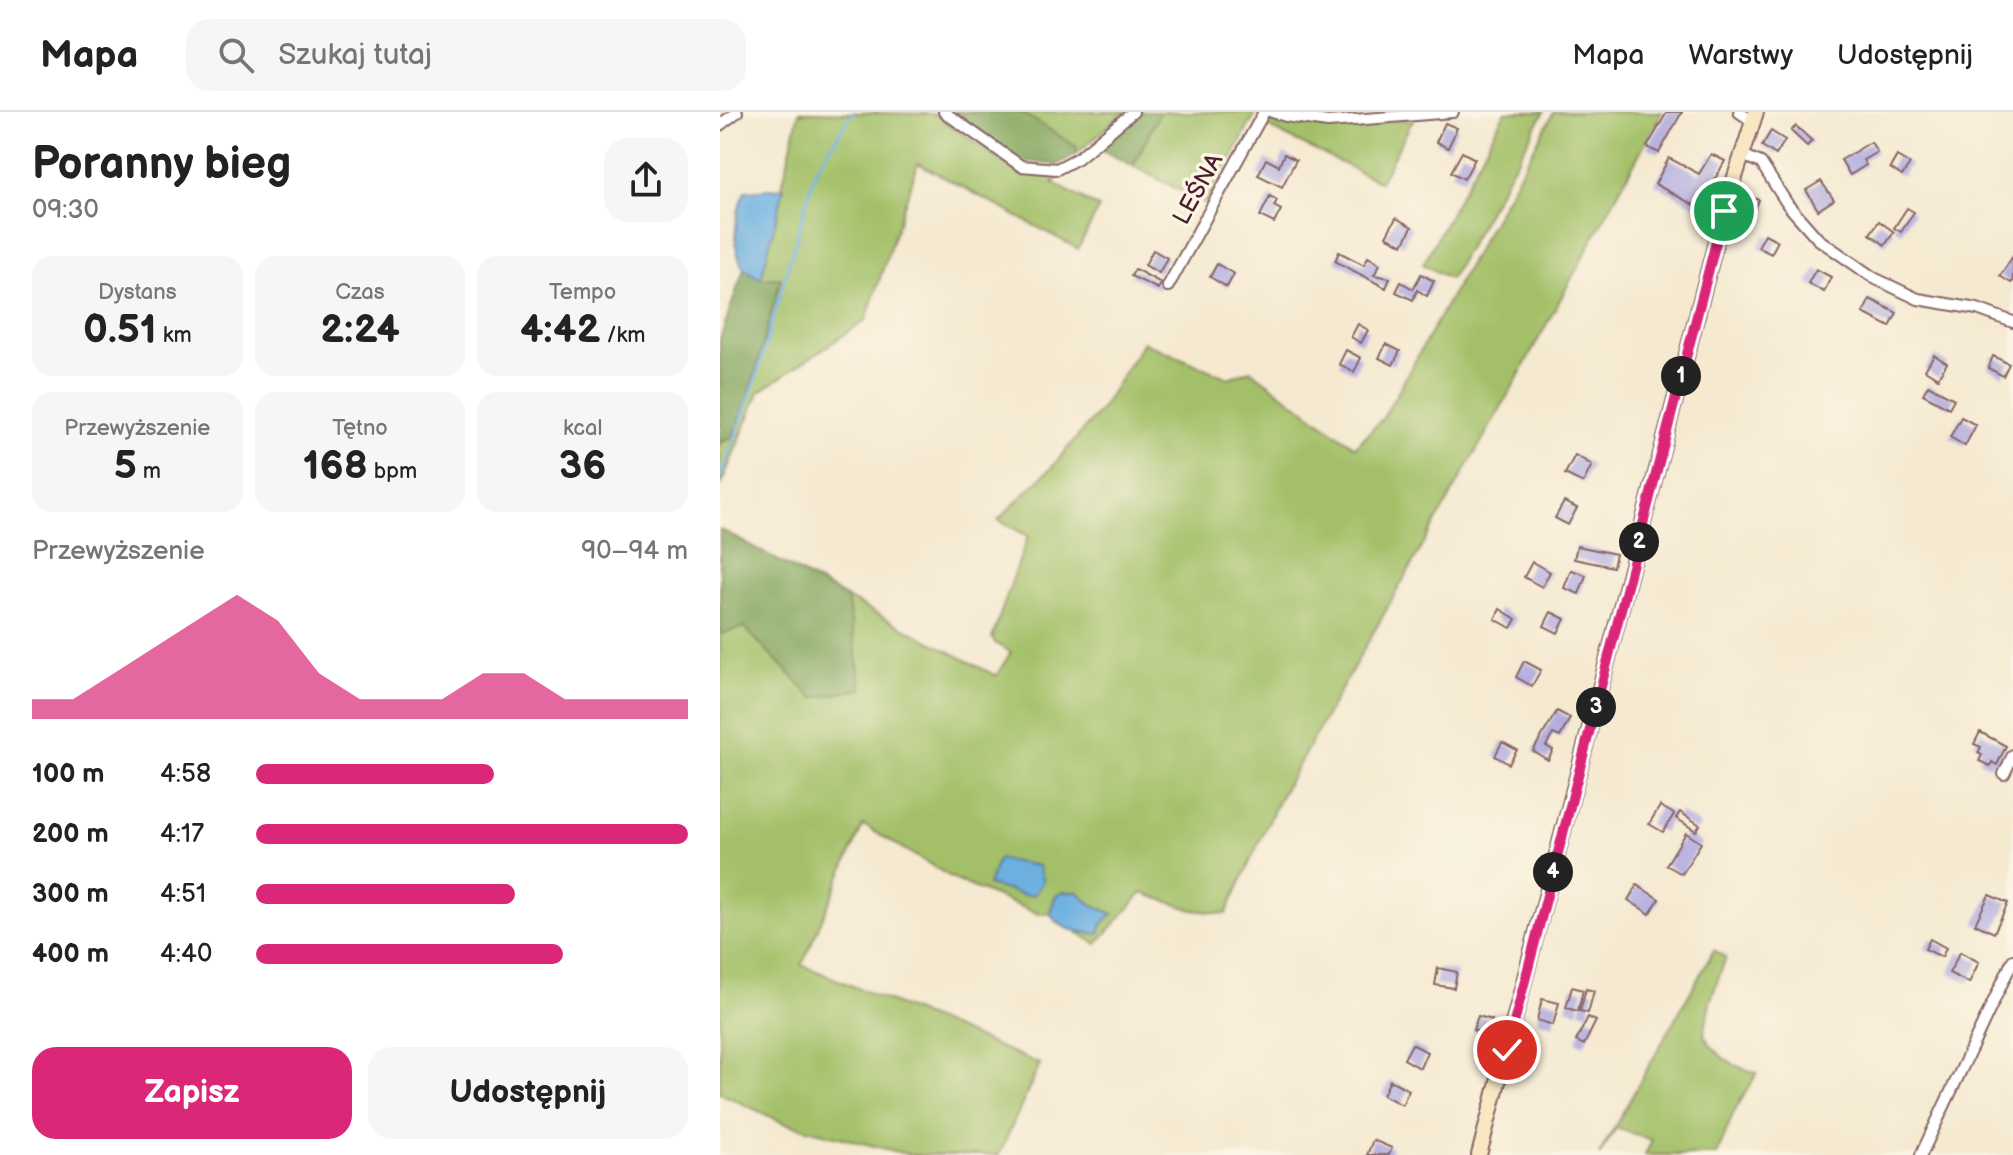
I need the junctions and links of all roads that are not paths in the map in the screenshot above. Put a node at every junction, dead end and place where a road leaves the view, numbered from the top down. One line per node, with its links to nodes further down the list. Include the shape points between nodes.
1 (737, 112): 9 (street)
2 (944, 112): 3 (street, via 1021,166 1057,169)
3 (1133, 112)
4 (1264, 112): 11 (street, LEŚNA)
5 (1272, 112): 6 (street, via 1328,122)
6 (1453, 112)
7 (1739, 112): 8 (street)
8 (1754, 116): 10 (main road)
9 (720, 125)
10 (1740, 154): 12 (street, via 1761,163 1809,231 1865,272 1918,299 1977,309); 16 (main road)
11 (1168, 286)
12 (2013, 322)
13 (2013, 755): 14 (street)
14 (2004, 774)
15 (2013, 960): 17 (street)
16 (1479, 1155)
17 (1921, 1155)

